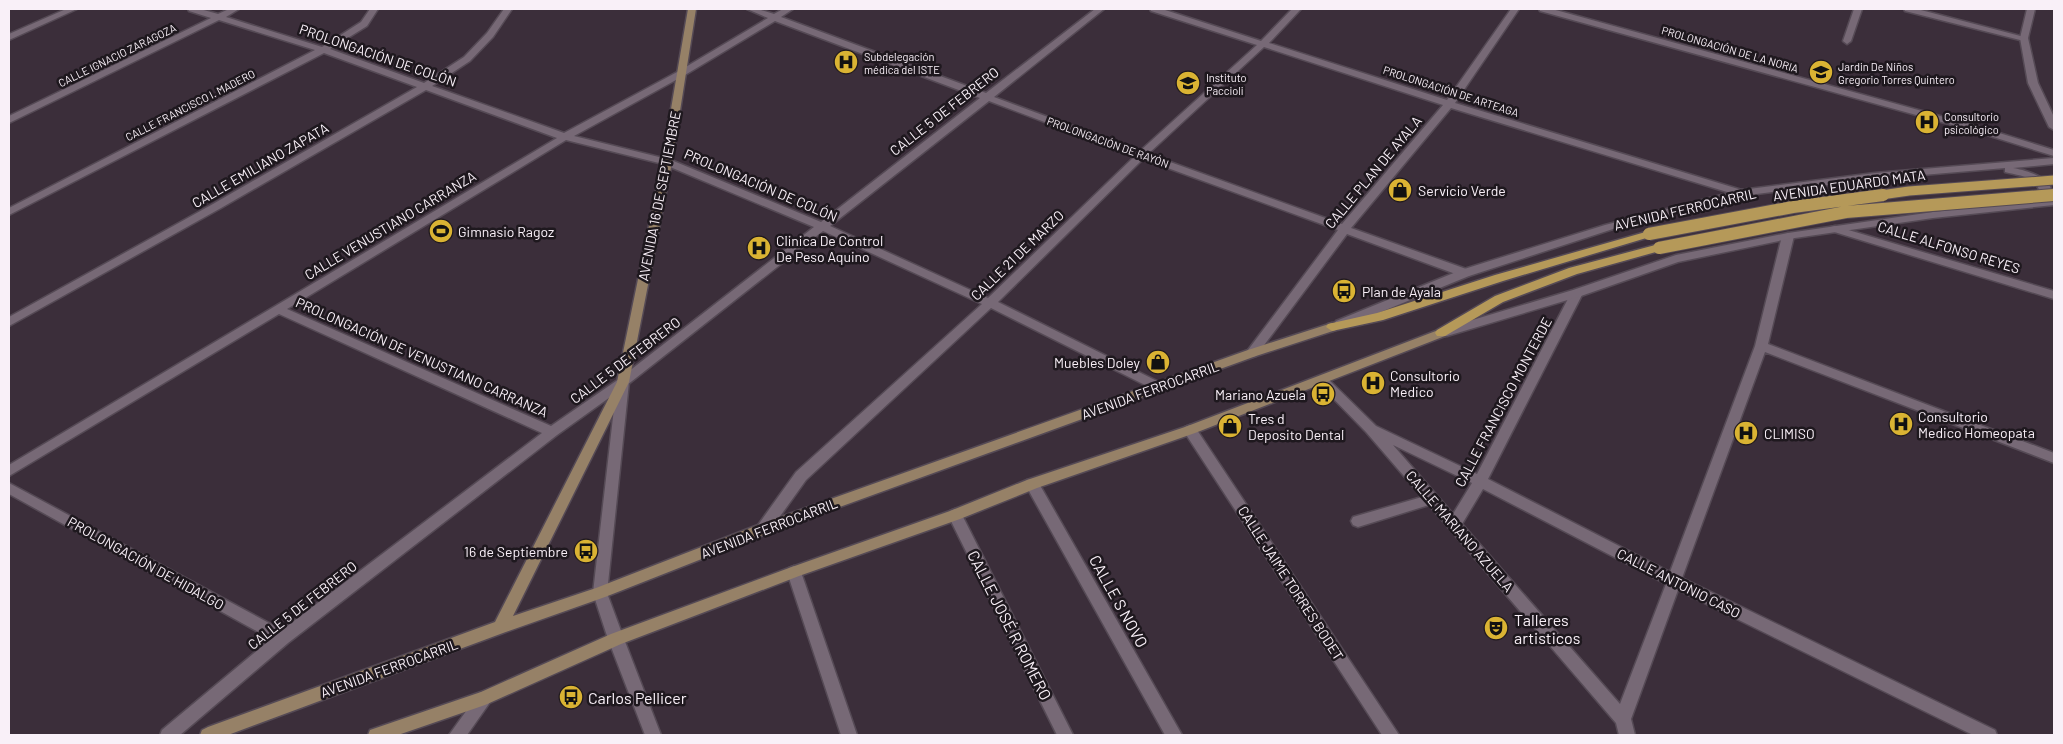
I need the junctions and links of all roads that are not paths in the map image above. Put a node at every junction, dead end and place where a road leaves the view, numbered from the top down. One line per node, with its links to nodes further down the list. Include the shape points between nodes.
1 (73, 9): 19 (street)
2 (192, 9): 18 (street, PROLONGACIÓN DE COLÓN)
3 (234, 9): 18 (street, CALLE IGNACIO ZARAGOZA)
4 (374, 9): 23 (street, CALLE FRANCISCO I. MADERO, via 364,24)
5 (508, 9): 25 (street, CALLE EMILIANO ZAPATA, via 490,36 467,59)
6 (692, 9): 24 (main road, AVENIDA 16 DE SEPTIEMBRE)
7 (751, 9): 17 (street, PROLONGACIÓN DE RAYÓN)
8 (789, 9): 17 (street, CALLE VENUSTIANO CARRANZA)
9 (1100, 9): 26 (street, CALLE 5 DE FEBRERO)
10 (1154, 9): 22 (street, PROLONGACIÓN DE ARTEAGA)
11 (1297, 9): 22 (street, CALLE 21 DE MARZO)
12 (1515, 9): 27 (street, CALLE PLAN DE AYALA)
13 (1543, 9): 33 (street, PROLONGACIÓN DE LA NORIA)
14 (1858, 9): 21 (street)
15 (1908, 9): 20 (street)
16 (2031, 9): 20 (street)
17 (775, 17): 24 (street, CALLE VENUSTIANO CARRANZA); 26 (street, PROLONGACIÓN DE RAYÓN)
18 (218, 18): 23 (street, PROLONGACIÓN DE COLÓN); 30 (street, CALLE IGNACIO ZARAGOZA)
19 (9, 37)
20 (2024, 38): 28 (street, via 2033,83)
21 (1847, 41)
22 (1263, 44): 27 (street, PROLONGACIÓN DE ARTEAGA); 34 (street, CALLE 21 DE MARZO)
23 (322, 50): 25 (street, PROLONGACIÓN DE COLÓN); 43 (street, CALLE FRANCISCO I. MADERO)
24 (682, 73): 32 (street, CALLE VENUSTIANO CARRANZA); 36 (main road, AVENIDA 16 DE SEPTIEMBRE)
25 (424, 86): 32 (street, PROLONGACIÓN DE COLÓN); 54 (street, CALLE EMILIANO ZAPATA)
26 (987, 96): 34 (street, PROLONGACIÓN DE RAYÓN); 44 (street, CALLE 5 DE FEBRERO)
27 (1449, 104): 39 (street, PROLONGACIÓN DE ARTEAGA); 45 (street, CALLE PLAN DE AYALA)
28 (2044, 107): 29 (street); 31 (street)
29 (2054, 112)
30 (9, 120)
31 (2054, 127)
32 (565, 137): 36 (street, PROLONGACIÓN DE COLÓN); 53 (street, CALLE VENUSTIANO CARRANZA)
33 (2054, 153)
34 (1142, 155): 45 (street, PROLONGACIÓN DE RAYÓN); 52 (street, CALLE 21 DE MARZO)
35 (2054, 161): 37 (street, AVENIDA FERROCARRIL)
36 (667, 162): 44 (street, PROLONGACIÓN DE COLÓN); 60 (main road, AVENIDA 16 DE SEPTIEMBRE)
37 (1996, 168): 39 (street, AVENIDA FERROCARRIL, via 1874,176); 42 (street, via 2022,171 2039,179 2046,192)
38 (2054, 180): 47 (main road, AVENIDA EDUARDO MATA, bridge, via 1909,191 1792,206)
39 (1741, 194): 49 (street, AVENIDA FERROCARRIL, via 1609,227)
40 (2054, 195): 56 (main road, AVENIDA EDUARDO MATA, bridge, via 1846,212 1659,248 1573,271 1499,299)
41 (2054, 202): 42 (street)
42 (2040, 203): 46 (street)
43 (9, 212)
44 (821, 226): 52 (street, PROLONGACIÓN DE COLÓN); 60 (street, CALLE 5 DE FEBRERO)
45 (1345, 228): 49 (street, PROLONGACIÓN DE RAYÓN); 58 (street, CALLE PLAN DE AYALA)
46 (1834, 229): 48 (street); 51 (street, CALLE ALFONSO REYES)
47 (1649, 234): 55 (main road, AVENIDA FERROCARRIL, via 1379,317)
48 (1788, 236): 50 (street, via 1676,259); 57 (street)
49 (1465, 273): 55 (street, AVENIDA FERROCARRIL)
50 (1577, 293): 56 (street); 67 (street, CALLE FRANCISCO MONTERDE)
51 (2054, 295)
52 (990, 303): 61 (street, PROLONGACIÓN DE COLÓN); 74 (street, CALLE 21 DE MARZO, via 802,476)
53 (279, 310): 64 (street, PROLONGACIÓN DE VENUSTIANO CARRANZA); 66 (street, CALLE VENUSTIANO CARRANZA)
54 (9, 322)
55 (1332, 327): 58 (main road, AVENIDA FERROCARRIL)
56 (1441, 333): 59 (main road)
57 (1761, 346): 65 (street); 76 (street)
58 (1252, 353): 61 (main road, AVENIDA FERROCARRIL)
59 (1322, 380): 62 (street, CALLE MARIANO AZUELA); 63 (main road)
60 (623, 382): 64 (street, CALLE 5 DE FEBRERO); 77 (street, AVENIDA 16 DE SEPTIEMBRE); 78 (main road, AVENIDA 16 DE SEPTIEMBRE)
61 (1159, 387): 74 (main road, AVENIDA FERROCARRIL)
62 (1370, 429): 67 (street, CALLE ANTONIO CASO); 70 (street, CALLE MARIANO AZUELA)
63 (1190, 430): 68 (main road); 91 (street, CALLE JAIME TORRES BODET)
64 (552, 432): 79 (street, CALLE 5 DE FEBRERO)
65 (2054, 458)
66 (9, 471)
67 (1480, 481): 73 (street, CALLE FRANCISCO MONTERDE); 76 (street, CALLE ANTONIO CASO)
68 (1032, 484): 71 (main road); 90 (street, CALLE S NOVO)
69 (9, 488): 79 (street, PROLONGACIÓN DE HIDALGO)
70 (1432, 499): 72 (street); 73 (street, CALLE MARIANO AZUELA)
71 (955, 515): 75 (main road); 89 (street, CALLE JOSÉ R ROMERO)
72 (1358, 521)
73 (1454, 524): 82 (street, CALLE MARIANO AZUELA)
74 (764, 529): 77 (main road, AVENIDA FERROCARRIL)
75 (794, 572): 80 (main road); 88 (street)
76 (1674, 582): 82 (street); 93 (street, CALLE ANTONIO CASO)
77 (600, 593): 78 (main road, AVENIDA FERROCARRIL); 80 (street)
78 (500, 627): 84 (main road, AVENIDA FERROCARRIL)
79 (283, 638): 83 (street, CALLE 5 DE FEBRERO)
80 (616, 639): 81 (main road); 87 (street)
81 (485, 698): 85 (main road); 86 (street)
82 (1623, 719): 92 (street, CALLE MARIANO AZUELA)
83 (168, 735)
84 (208, 735)
85 (376, 735)
86 (457, 735)
87 (654, 735)
88 (849, 735)
89 (1065, 735)
90 (1174, 735)
91 (1391, 735)
92 (1627, 735)
93 (1989, 735)

